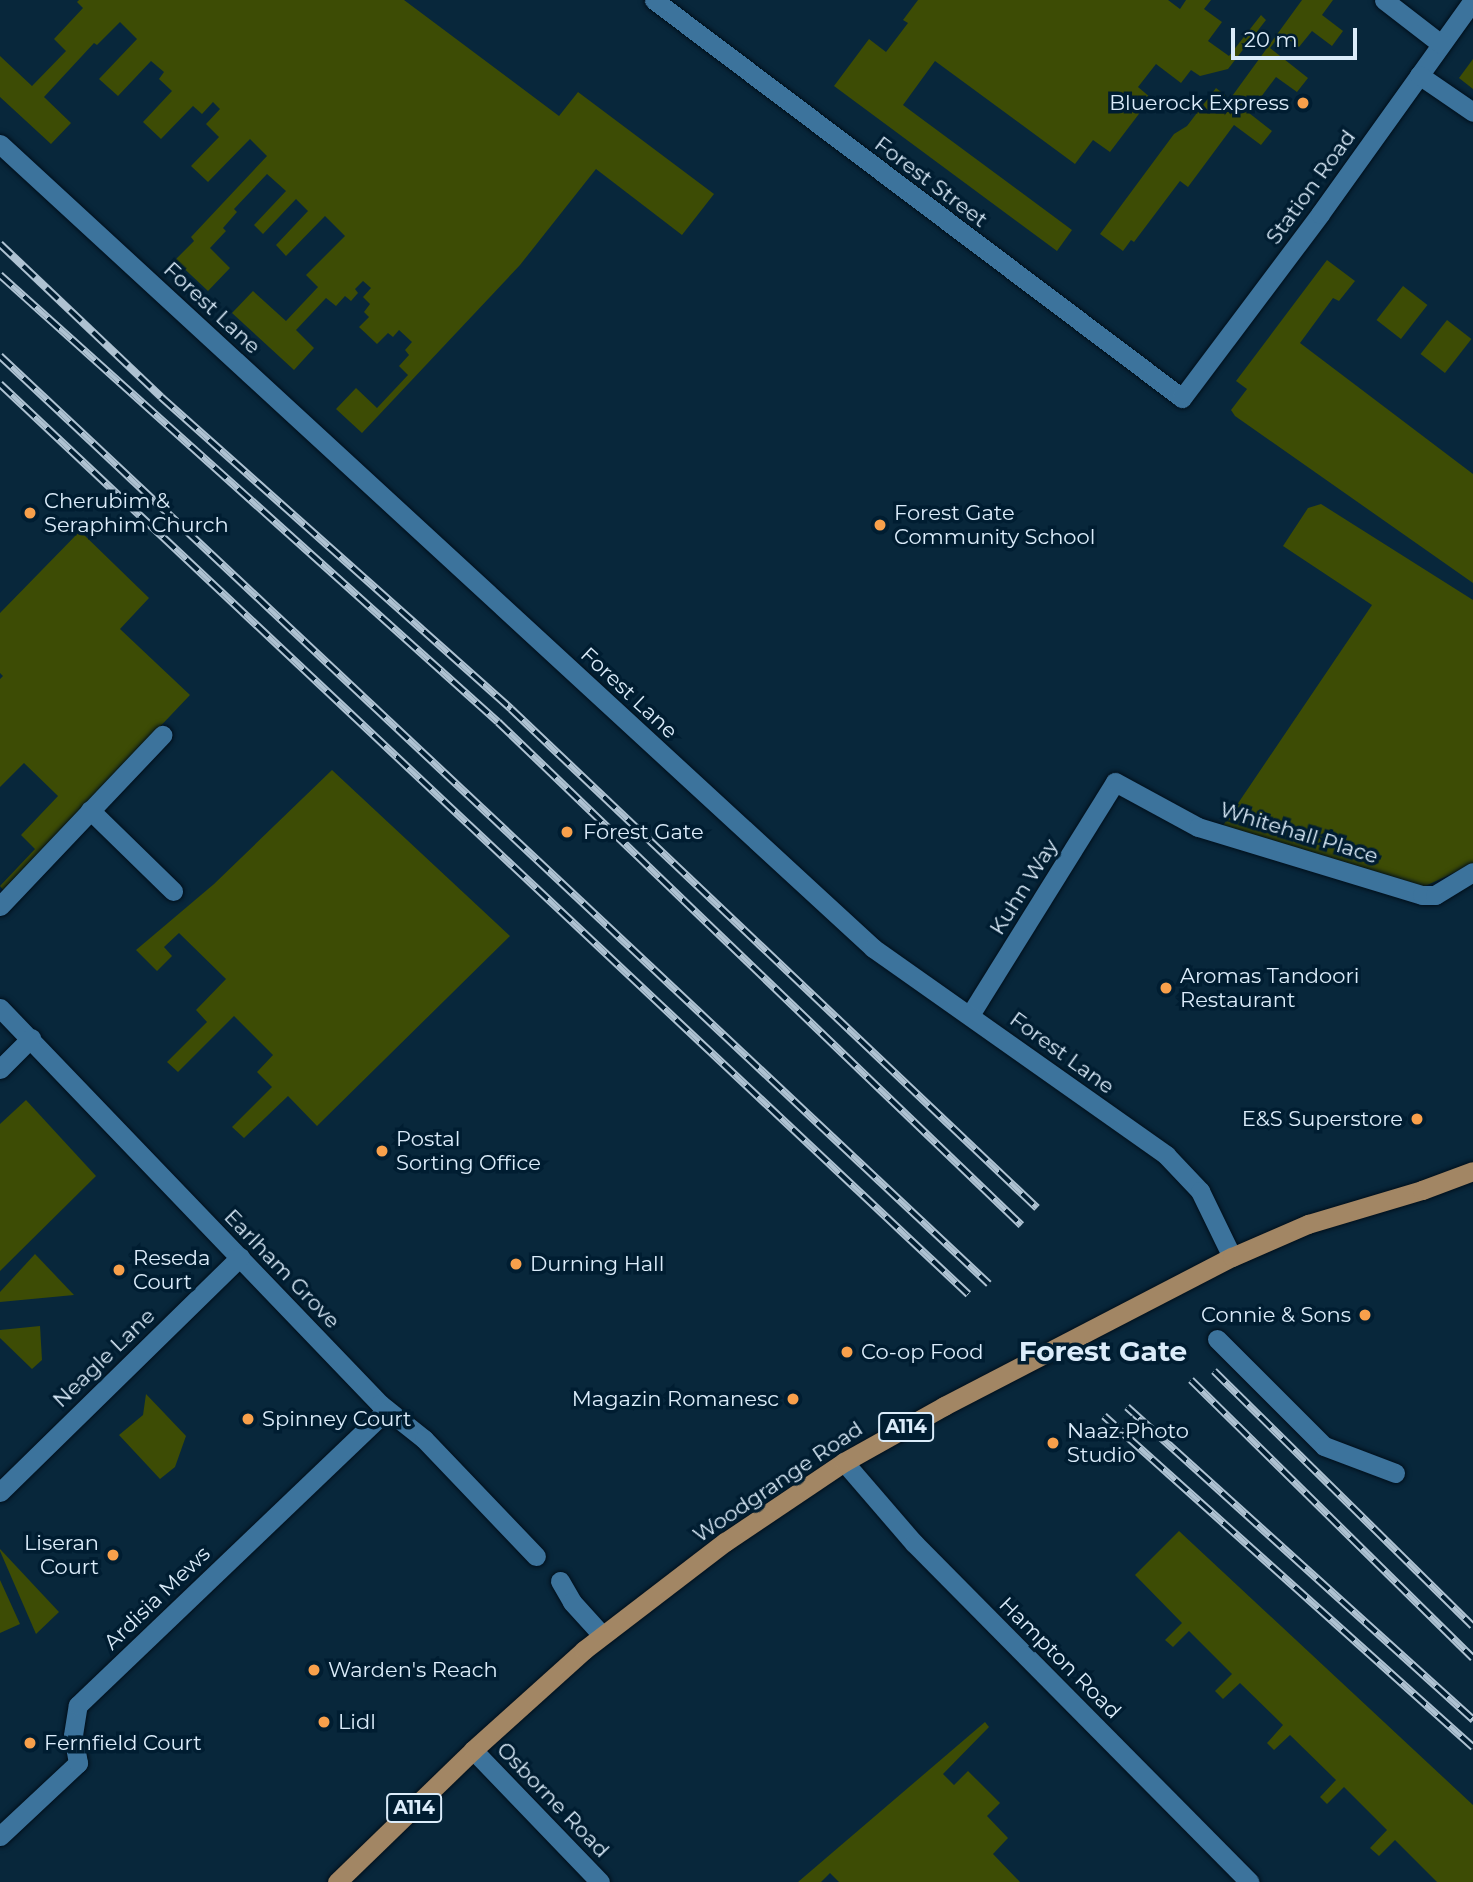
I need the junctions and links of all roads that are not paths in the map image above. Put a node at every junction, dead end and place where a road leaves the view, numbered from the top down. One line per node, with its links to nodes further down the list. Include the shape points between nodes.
1 (654, 0): 8 (street, Forest Street)
2 (1384, 0): 4 (street)
3 (1473, 0): 4 (street, Station Road)
4 (1441, 44): 5 (street, Station Road)
5 (1419, 75): 6 (street); 8 (street, Station Road)
6 (1473, 112)
7 (0, 144): 16 (street, Forest Lane, via 839,918 873,948)
8 (1182, 398)
9 (162, 735): 11 (street)
10 (1115, 782): 12 (street, Whitehall Place, via 1198,827 1422,895 1435,895); 16 (street, Kuhn Way)
11 (90, 810): 13 (street); 14 (street)
12 (1473, 873)
13 (173, 891)
14 (0, 906)
15 (0, 1008): 17 (street, Earlham Grove)
16 (970, 1015): 21 (street, Forest Lane, via 1166,1155 1200,1191)
17 (31, 1038): 18 (street); 20 (street, Earlham Grove)
18 (0, 1069)
19 (1473, 1171): 21 (main road, Woodgrange Road / A114, via 1308,1224)
20 (240, 1257): 23 (street, Earlham Grove); 26 (street, Neagle Lane)
21 (1232, 1257): 24 (main road, Woodgrange Road / A114)
22 (1217, 1339): 25 (street, via 1324,1446)
23 (387, 1410): 27 (street, Earlham Grove, via 424,1439); 31 (street, Ardisia Mews, via 78,1705 73,1735 78,1763)
24 (844, 1462): 29 (main road, Woodgrange Road / A114, via 725,1542); 34 (street, Hampton Road, via 914,1543)
25 (1395, 1474)
26 (0, 1492)
27 (536, 1556)
28 (560, 1581): 29 (street)
29 (602, 1635): 30 (main road, Woodgrange Road / A114)
30 (473, 1751): 32 (main road, Woodgrange Road / A114); 33 (street, Osborne Road)
31 (0, 1836)
32 (337, 1882)
33 (600, 1882)
34 (1249, 1882)

